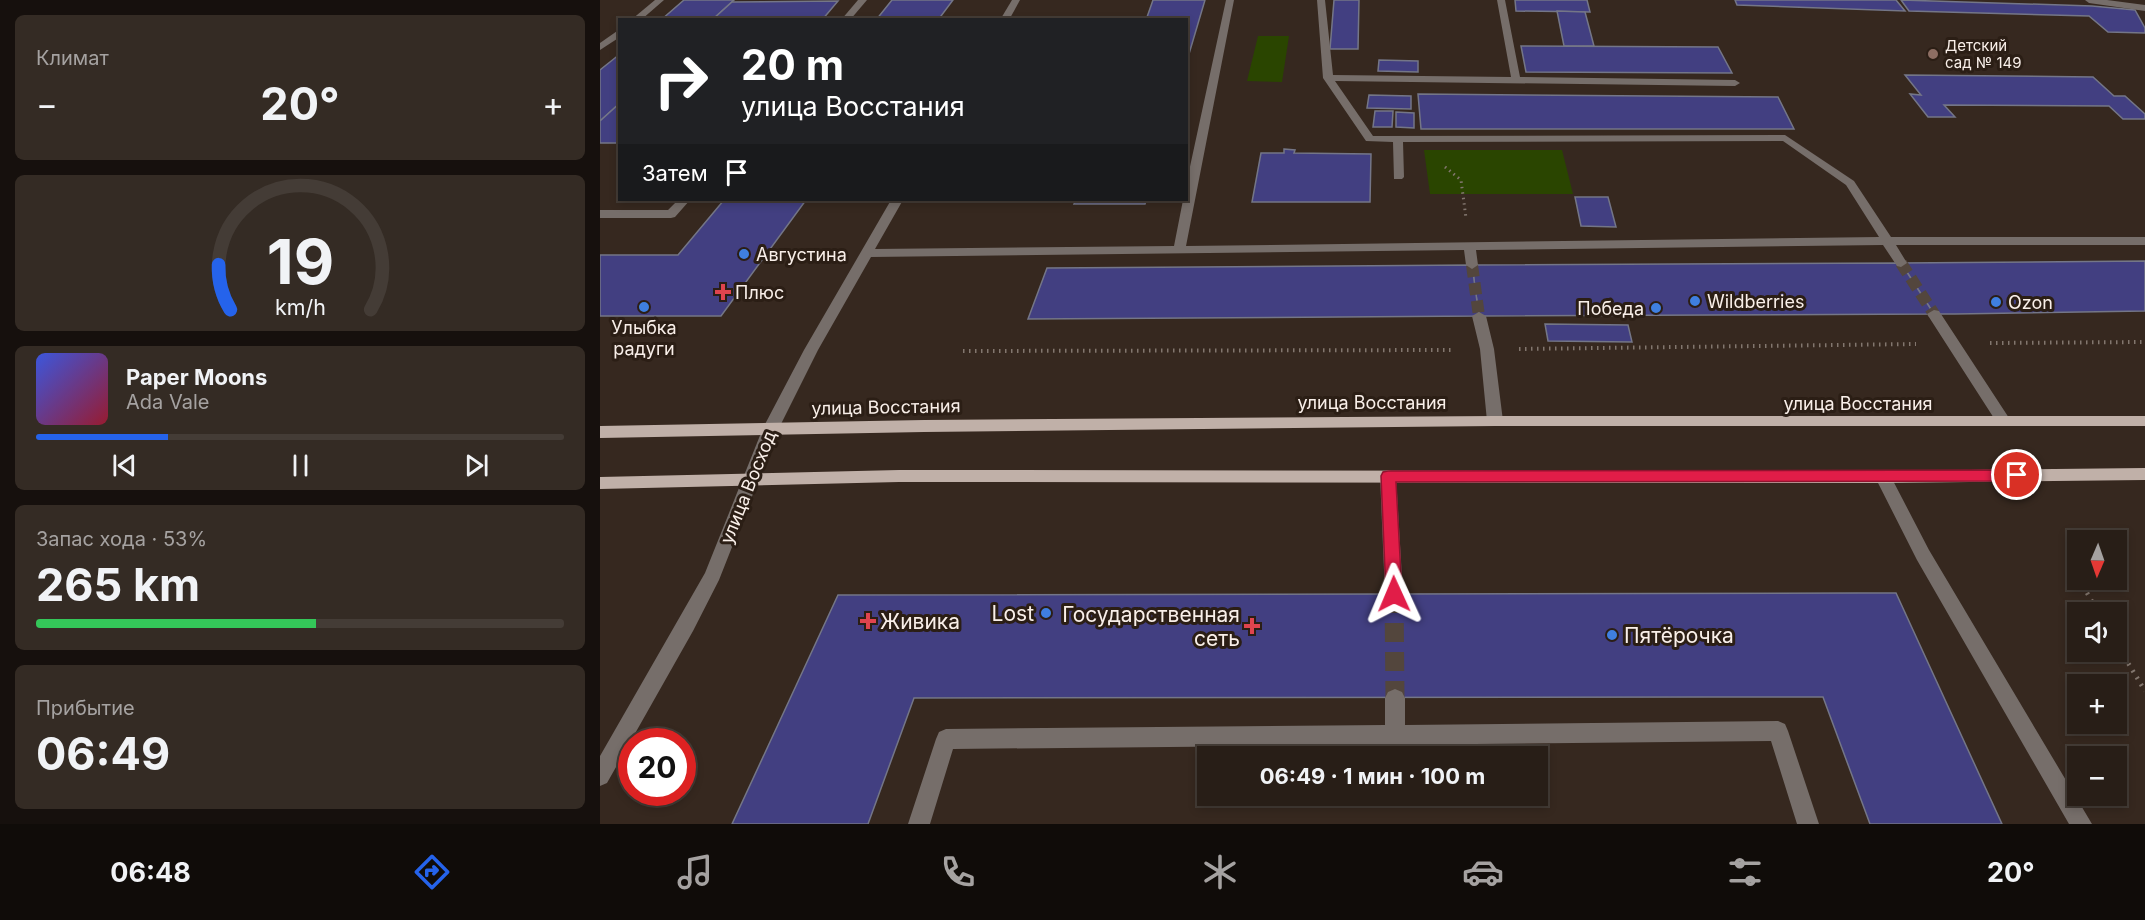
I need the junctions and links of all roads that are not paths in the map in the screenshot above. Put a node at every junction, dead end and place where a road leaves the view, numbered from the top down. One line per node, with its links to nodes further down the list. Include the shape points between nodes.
1 (660, 0): 10 (street)
2 (863, 0): 11 (street)
3 (1016, 0): 12 (street)
4 (1230, 0): 26 (street)
5 (1321, 0): 15 (street)
6 (1502, 0): 16 (street)
7 (2089, 0): 8 (street)
8 (2131, 3): 9 (street)
9 (2145, 8)
10 (638, 18)
11 (847, 18)
12 (1005, 18)
13 (618, 34): 14 (street)
14 (600, 47)
15 (1328, 78): 16 (street); 18 (street, via 1370,139)
16 (1515, 80): 17 (street)
17 (1735, 83)
18 (1398, 140): 19 (street); 23 (street, via 1785,138 1850,183)
19 (1398, 177)
20 (683, 201): 22 (street, via 671,214)
21 (896, 201): 27 (street, улица Восход)
22 (600, 214)
23 (1886, 241): 24 (street); 25 (street); 28 (street)
24 (2145, 241)
25 (1469, 245): 26 (street); 29 (street)
26 (1179, 250): 27 (street)
27 (865, 253): 35 (street, улица Восход)
28 (1901, 263)
29 (1472, 265)
30 (1934, 314): 34 (street)
31 (1479, 316): 32 (street)
32 (1495, 421): 34 (main road, улица Восстания); 35 (main road, улица Восстания)
33 (2145, 421): 34 (main road, улица Восстания)
34 (2004, 422)
35 (771, 428): 36 (main road, улица Восстания); 40 (street, улица Восход)
36 (600, 432)
37 (2145, 474): 39 (main road)
38 (1388, 476): 39 (main road); 40 (main road, via 899,476); 42 (street)
39 (1883, 477): 48 (street, via 1923,555)
40 (750, 481): 41 (main road); 45 (street, улица Восход, via 713,575)
41 (600, 483)
42 (1394, 594)
43 (1395, 698): 44 (street)
44 (1395, 735): 46 (street, via 946,739); 47 (street, via 1778,731)
45 (600, 776)
46 (919, 824)
47 (1808, 824)
48 (2081, 824)

